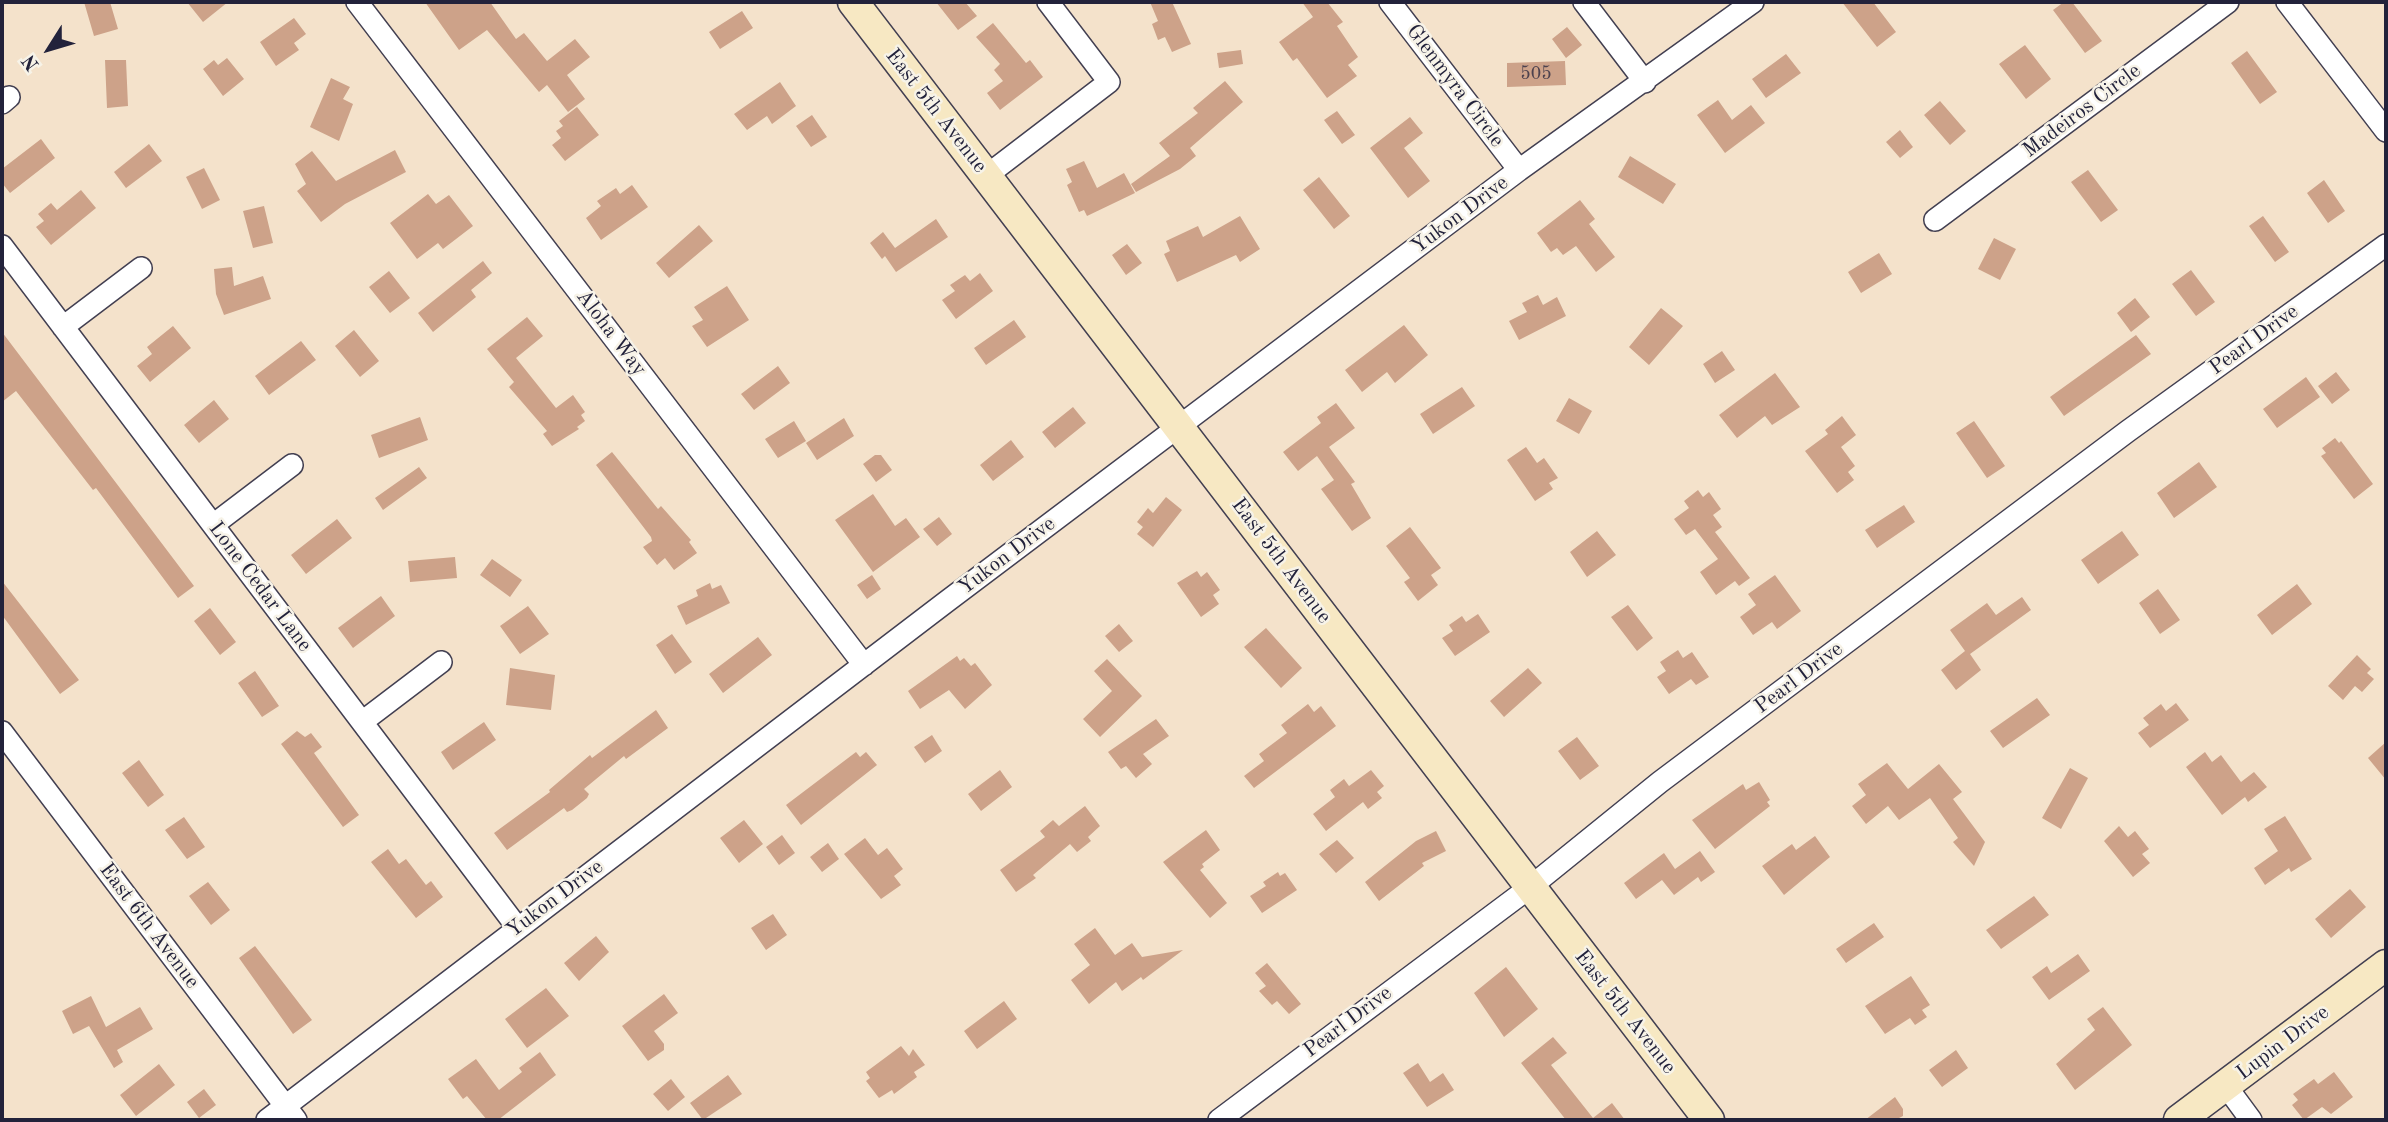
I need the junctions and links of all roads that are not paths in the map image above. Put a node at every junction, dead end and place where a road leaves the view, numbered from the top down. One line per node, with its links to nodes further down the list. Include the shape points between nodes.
1 (357, 2): 22 (street, Aloha Way)
2 (853, 2): 12 (street, East 5th Avenue)
3 (1048, 2): 12 (street, via 1109,82)
4 (1390, 2): 11 (street, Glenmyra Circle)
5 (1584, 2): 9 (street)
6 (1753, 2): 9 (street, Yukon Drive)
7 (2228, 2): 13 (street, Madeiros Circle)
8 (2287, 2): 10 (street)
9 (1645, 82): 11 (street, Yukon Drive)
10 (2386, 131)
11 (1519, 170): 18 (street, Yukon Drive)
12 (986, 176): 18 (street, East 5th Avenue)
13 (1935, 220)
14 (2386, 245): 25 (street, Pearl Drive, via 2128,431 1660,782)
15 (2, 246): 17 (street, Lone Cedar Lane)
16 (141, 268): 17 (street)
17 (63, 327): 20 (street, Lone Cedar Lane)
18 (1179, 427): 22 (street, Yukon Drive); 25 (street, East 5th Avenue)
19 (292, 465): 20 (street)
20 (213, 525): 23 (street, Lone Cedar Lane)
21 (441, 662): 23 (street)
22 (864, 665): 26 (street, Yukon Drive)
23 (362, 722): 26 (street, Lone Cedar Lane)
24 (2, 732): 29 (street, East 6th Avenue)
25 (1529, 888): 31 (street, Pearl Drive); 32 (street, East 5th Avenue)
26 (517, 927): 29 (street, Yukon Drive)
27 (2386, 965): 28 (street, Lupin Drive)
28 (2226, 1086): 33 (street, Lupin Drive); 34 (street)
29 (291, 1113): 30 (street, Yukon Drive)
30 (267, 1120)
31 (1219, 1120)
32 (1709, 1120)
33 (2179, 1120)
34 (2251, 1120)

